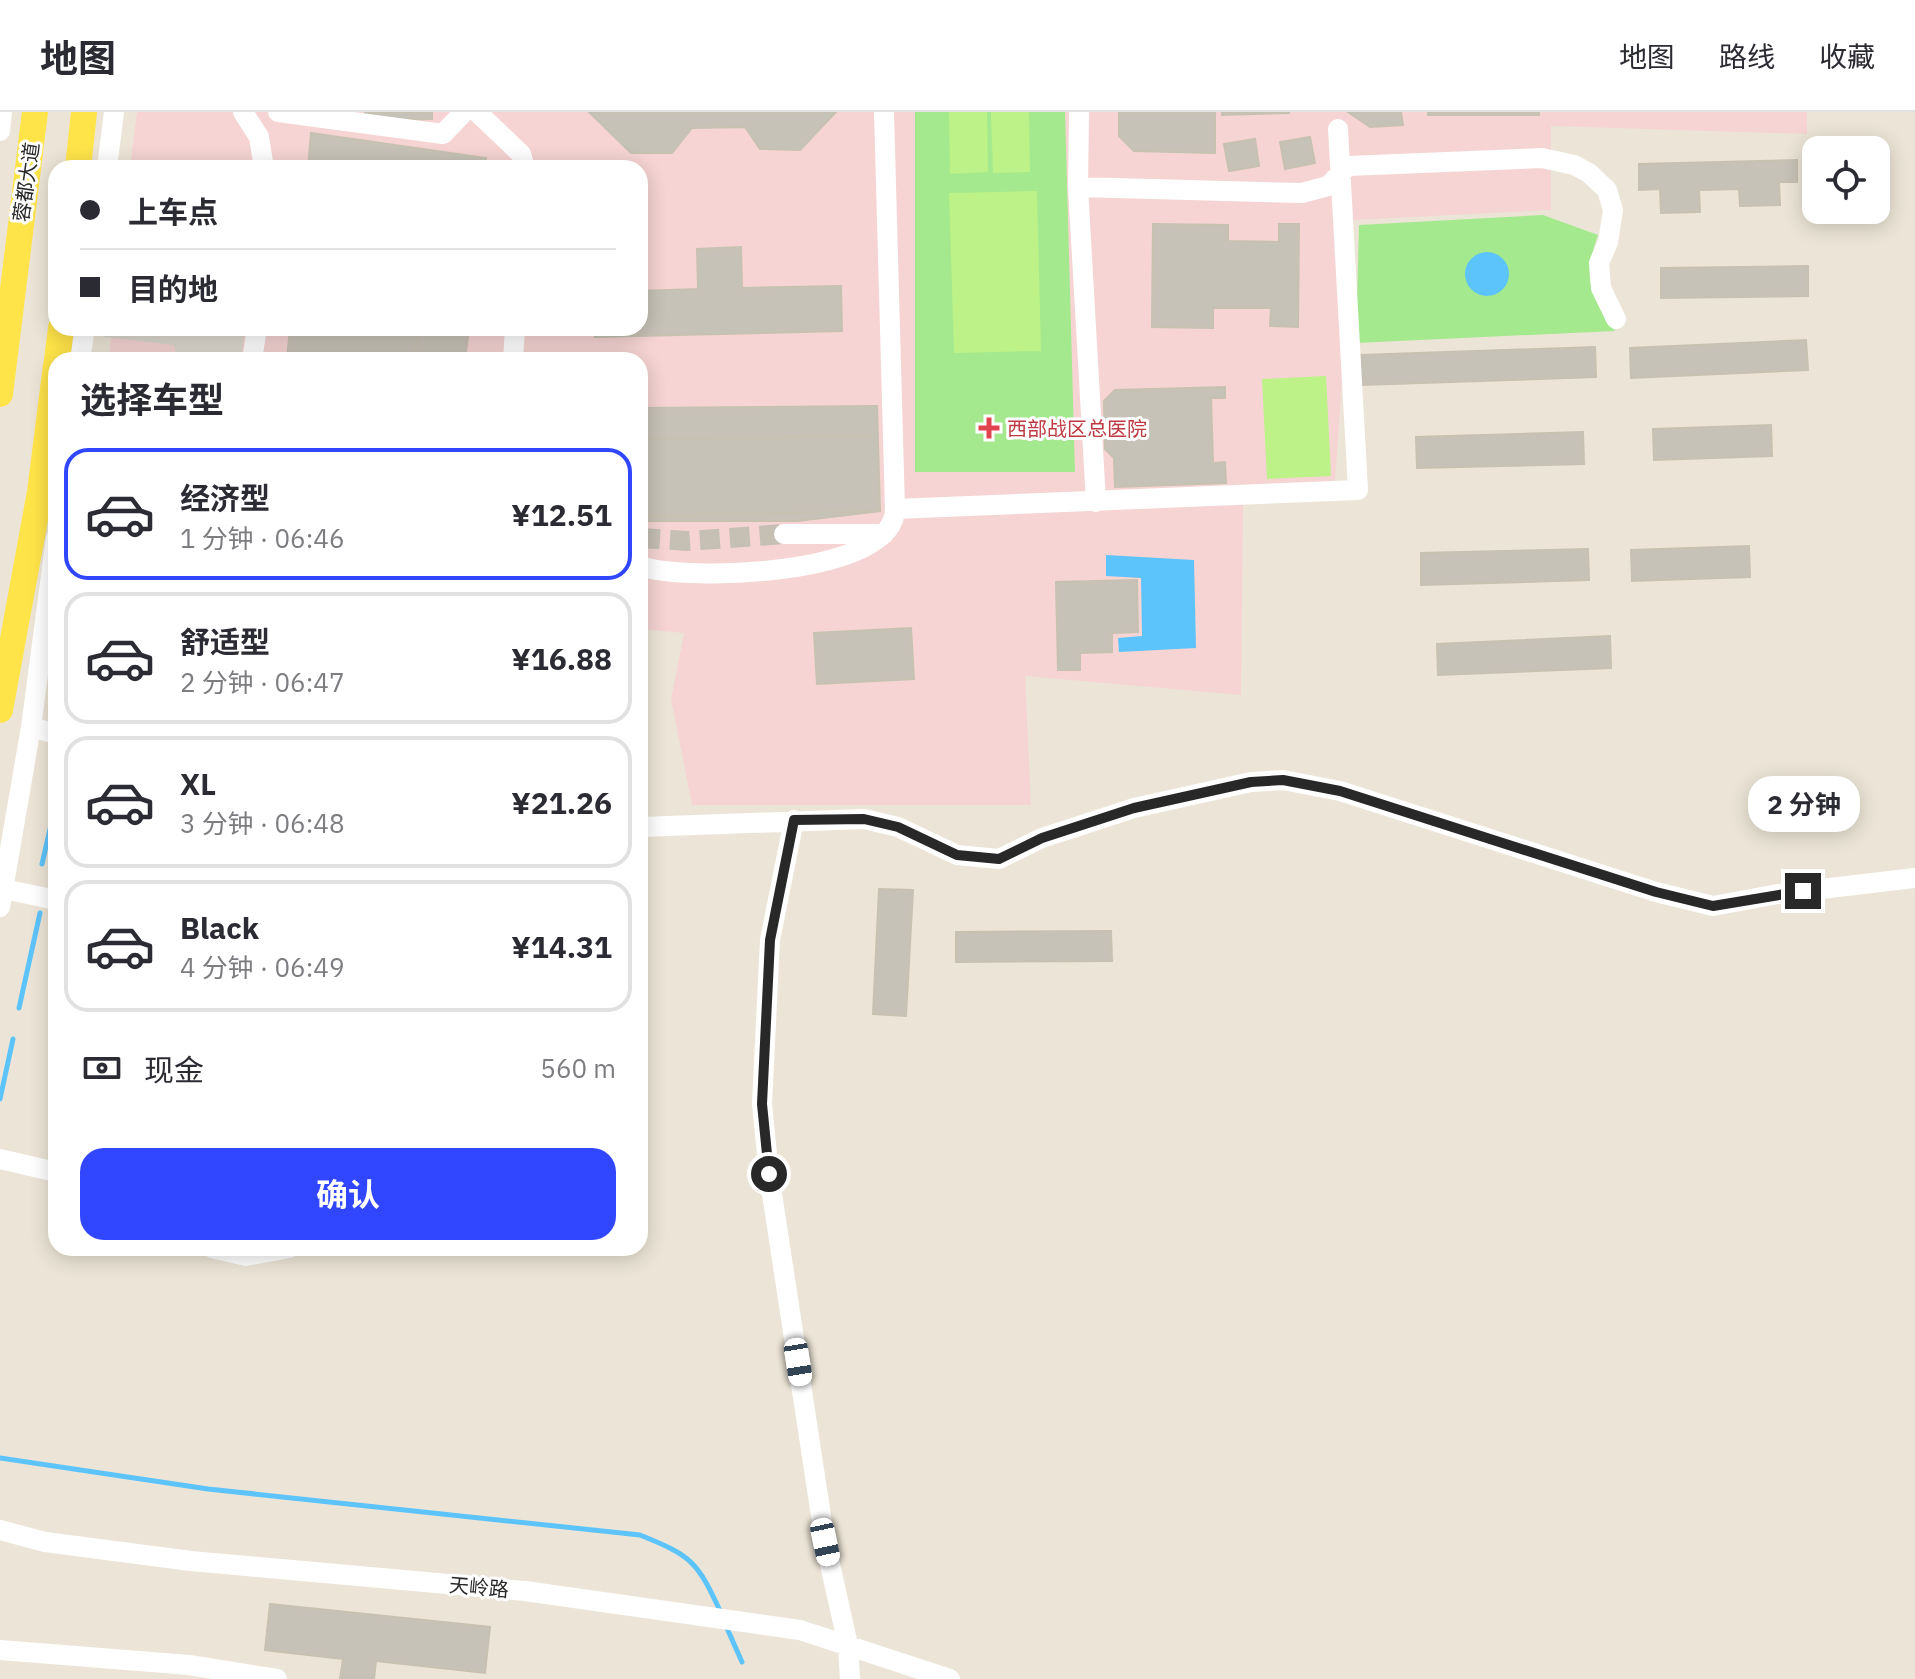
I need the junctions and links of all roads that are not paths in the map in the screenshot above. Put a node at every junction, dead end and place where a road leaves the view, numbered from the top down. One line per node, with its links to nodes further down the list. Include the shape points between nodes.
1 (2, 112): 12 (street)
2 (35, 112): 20 (main road, 蓉都大道)
3 (84, 112): 13 (main road)
4 (114, 112): 14 (street)
5 (278, 112): 6 (street, via 443,134)
6 (464, 112)
7 (477, 112): 16 (street)
8 (884, 112): 23 (street)
9 (1079, 112): 18 (street)
10 (246, 117): 15 (street, via 259,137)
11 (1338, 129): 17 (street)
12 (0, 131)
13 (79, 160)
14 (108, 160)
15 (263, 160)
16 (523, 160)
17 (1341, 173): 18 (street, via 1328,186 1302,193); 19 (street, via 1348,166 1542,158 1582,169 1607,190 1613,210 1599,263 1601,288); 22 (street, via 1358,490)
18 (1078, 187): 22 (street)
19 (1616, 319)
20 (0, 394)
21 (48, 492): 26 (main road)
22 (1096, 502): 23 (street)
23 (895, 509): 25 (street)
24 (784, 534): 25 (street)
25 (886, 534): 27 (street, via 844,558 745,574)
26 (48, 535): 28 (main road); 29 (street)
27 (648, 567)
28 (0, 710)
29 (31, 727): 30 (street); 34 (street)
30 (48, 732)
31 (794, 820): 32 (street); 33 (street, via 864,819 898,827 957,855 999,859 1042,838 1134,808 1283,780 1340,791 1713,906); 39 (street, via 770,940 762,1104 823,1527)
32 (648, 827)
33 (1915, 878)
34 (2, 898): 35 (street)
35 (48, 900)
36 (0, 1159): 37 (street)
37 (48, 1170)
38 (0, 1530): 39 (street, 天岭路, via 45,1542 191,1561 525,1591 800,1630)
39 (848, 1645): 43 (street); 44 (street, 天岭路)
40 (0, 1650): 41 (street, via 189,1665)
41 (238, 1676): 42 (street)
42 (277, 1679)
43 (850, 1679)
44 (950, 1679)

